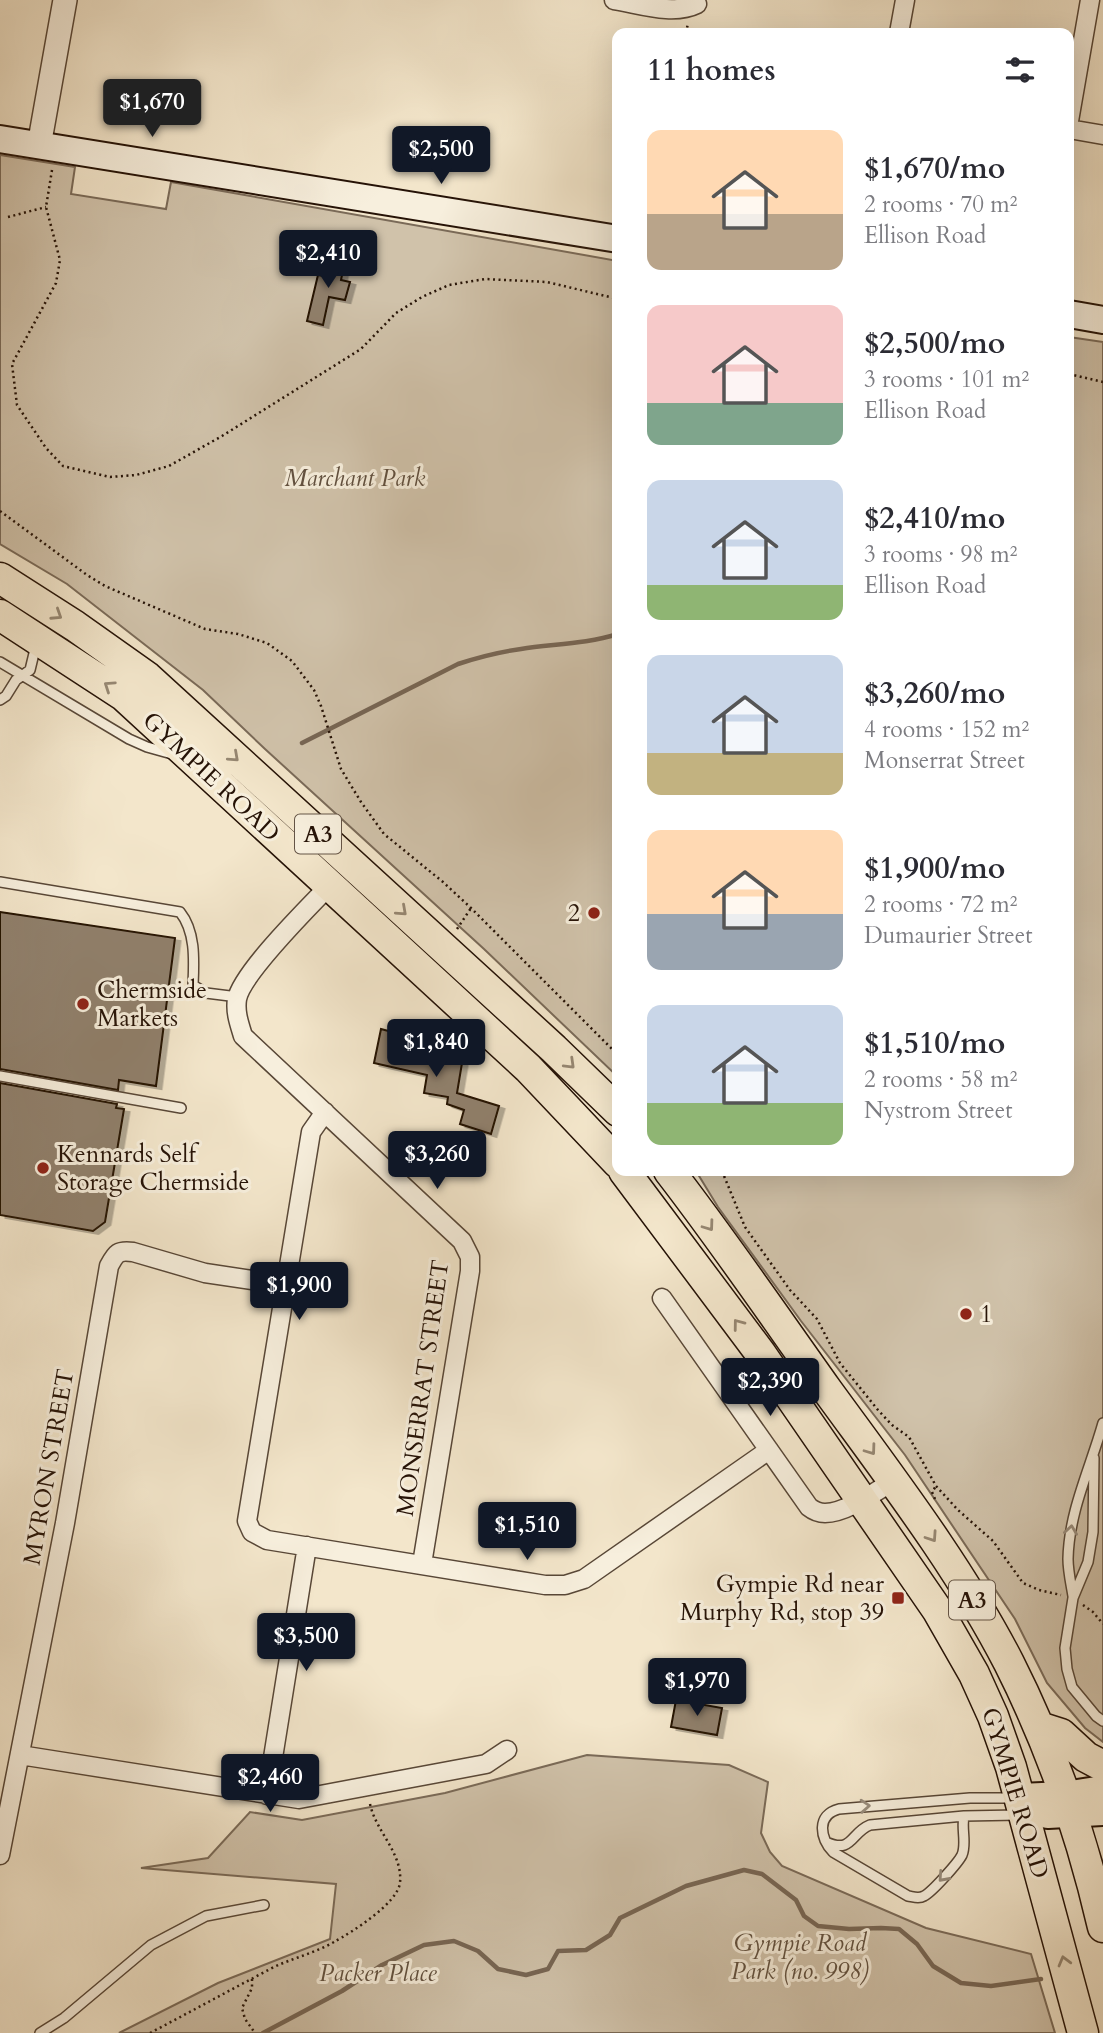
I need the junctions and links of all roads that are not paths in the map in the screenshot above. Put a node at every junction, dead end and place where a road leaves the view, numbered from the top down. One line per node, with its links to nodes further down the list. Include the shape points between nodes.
1 (65, 0): 11 (street)
2 (614, 0): 5 (street, via 676,10)
3 (905, 0): 6 (street)
4 (1090, 0): 7 (street)
5 (700, 7)
6 (900, 28)
7 (1074, 92)
8 (1074, 130): 9 (street)
9 (1103, 135)
10 (0, 139): 11 (main road)
11 (46, 156): 12 (main road)
12 (612, 238)
13 (1074, 315): 14 (main road)
14 (1103, 320)
15 (0, 578): 26 (highway, GYMPIE ROAD / A3, one-way to 26, via 148,677)
16 (0, 615): 17 (highway, GYMPIE ROAD / A3)
17 (39, 639): 19 (lane, via 30,670); 21 (highway, GYMPIE ROAD / A3, one-way to 17, via 124,696)
18 (0, 662): 19 (lane)
19 (22, 676): 20 (lane); 21 (lane, via 130,739)
20 (3, 698)
21 (197, 763): 23 (highway, GYMPIE ROAD / A3)
22 (0, 882): 24 (lane, via 180,912 191,934 193,985 206,993)
23 (329, 886): 24 (street, via 250,974); 29 (highway, GYMPIE ROAD / A3, via 527,1068)
24 (238, 997): 28 (street, MONSERRAT STREET, via 237,1017 243,1036)
25 (0, 1076): 27 (lane)
26 (612, 1105)
27 (181, 1108)
28 (325, 1112): 32 (street, via 311,1132); 40 (street, MONSERRAT STREET, via 462,1241 470,1256)
29 (612, 1157)
30 (628, 1176): 38 (highway, GYMPIE ROAD / A3, one-way to 30, via 761,1354)
31 (673, 1176): 37 (highway, GYMPIE ROAD / A3, one-way to 37)
32 (285, 1285): 39 (street, via 247,1521 252,1532 267,1540); 45 (street, MYRON STREET, via 205,1273 125,1251 116,1254 109,1266)
33 (662, 1298): 35 (street)
34 (1103, 1423): 36 (lane)
35 (769, 1450): 38 (street, via 815,1511 830,1513); 40 (street, via 584,1579 545,1585)
36 (1094, 1458): 41 (lane, via 1093,1532 1088,1562); 41 (lane, one-way to 36, via 1068,1561 1071,1528)
37 (893, 1481): 38 (street); 43 (highway, GYMPIE ROAD / A3, one-way to 43, via 981,1615)
38 (861, 1500): 50 (highway, GYMPIE ROAD / A3, via 938,1611 974,1674 1003,1742)
39 (307, 1546): 40 (street); 48 (street)
40 (422, 1564)
41 (1073, 1598): 42 (lane, via 1065,1648 1067,1669 1072,1687)
42 (1103, 1721)
43 (1039, 1727): 46 (highway, via 1061,1734); 49 (highway, GYMPIE ROAD / A3)
44 (507, 1750): 48 (street, via 485,1764 366,1787 299,1799)
45 (20, 1755): 48 (street); 54 (street, MYRON STREET)
46 (1103, 1766)
47 (1103, 1790): 49 (main road)
48 (267, 1795)
49 (1068, 1805): 50 (main road); 51 (main road); 56 (highway, GYMPIE ROAD / A3)
50 (1022, 1806): 52 (lane); 53 (lane, one-way to 50, via 823,1820 839,1809 970,1798); 58 (highway, GYMPIE ROAD / A3, one-way to 50)
51 (1103, 1811)
52 (964, 1816): 53 (lane, via 870,1825 846,1846); 53 (lane, one-way to 53, via 962,1854 929,1892 918,1898 838,1855)
53 (824, 1841)
54 (0, 1855)
55 (264, 1905): 57 (lane, via 206,1916 151,1945)
56 (1102, 1911)
57 (40, 2033)
58 (1083, 2033)

